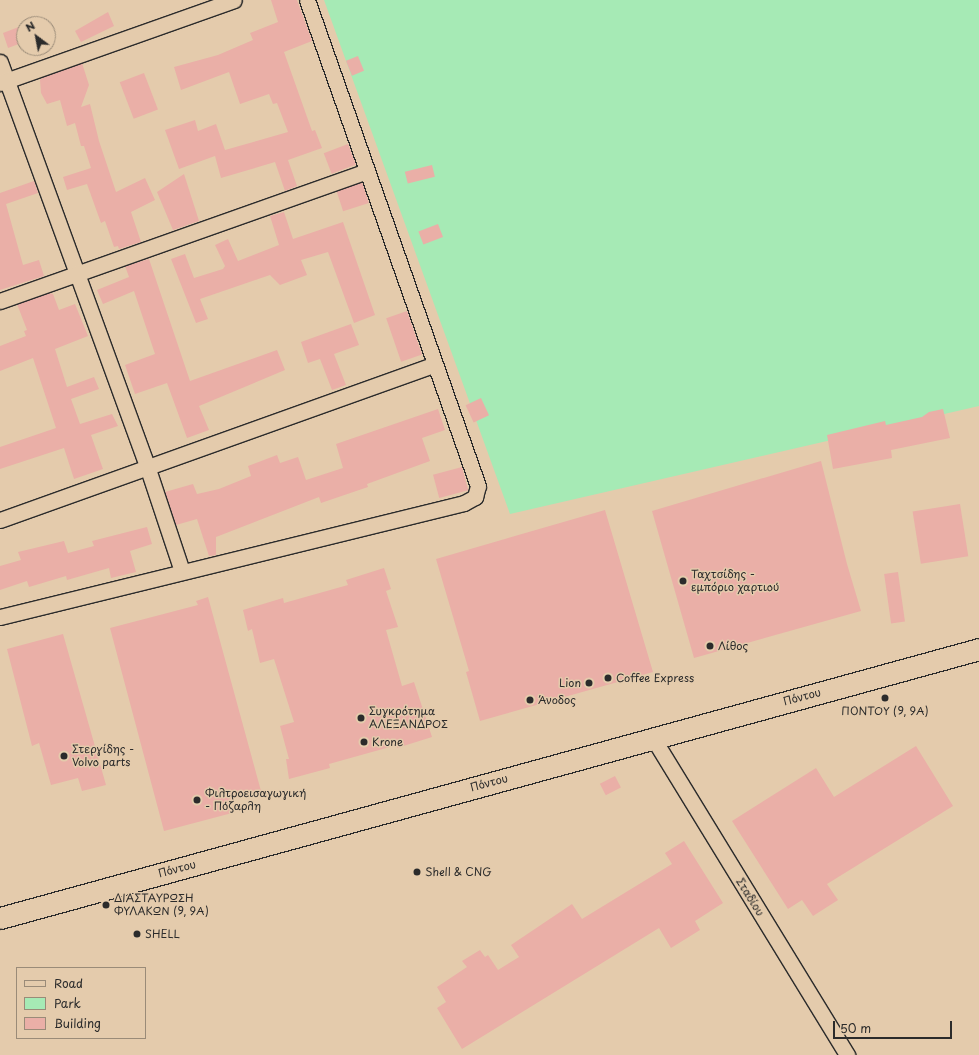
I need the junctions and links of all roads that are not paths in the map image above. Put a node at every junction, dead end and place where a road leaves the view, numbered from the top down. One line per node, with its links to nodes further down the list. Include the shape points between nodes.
1 (234, 0): 4 (street)
2 (307, 0): 5 (street)
3 (0, 62): 4 (street)
4 (3, 82): 6 (street)
5 (367, 171): 6 (street); 8 (street)
6 (77, 274): 7 (street); 9 (street)
7 (0, 301)
8 (434, 365): 9 (street); 11 (street, via 478,486 475,497 464,503)
9 (148, 469): 10 (street); 11 (street)
10 (0, 520)
11 (182, 571): 12 (street)
12 (0, 617)
13 (979, 649): 14 (street, Πόντου)
14 (653, 738): 15 (street, Πόντου); 16 (street, Σταδίου)
15 (0, 918)
16 (847, 1055)

